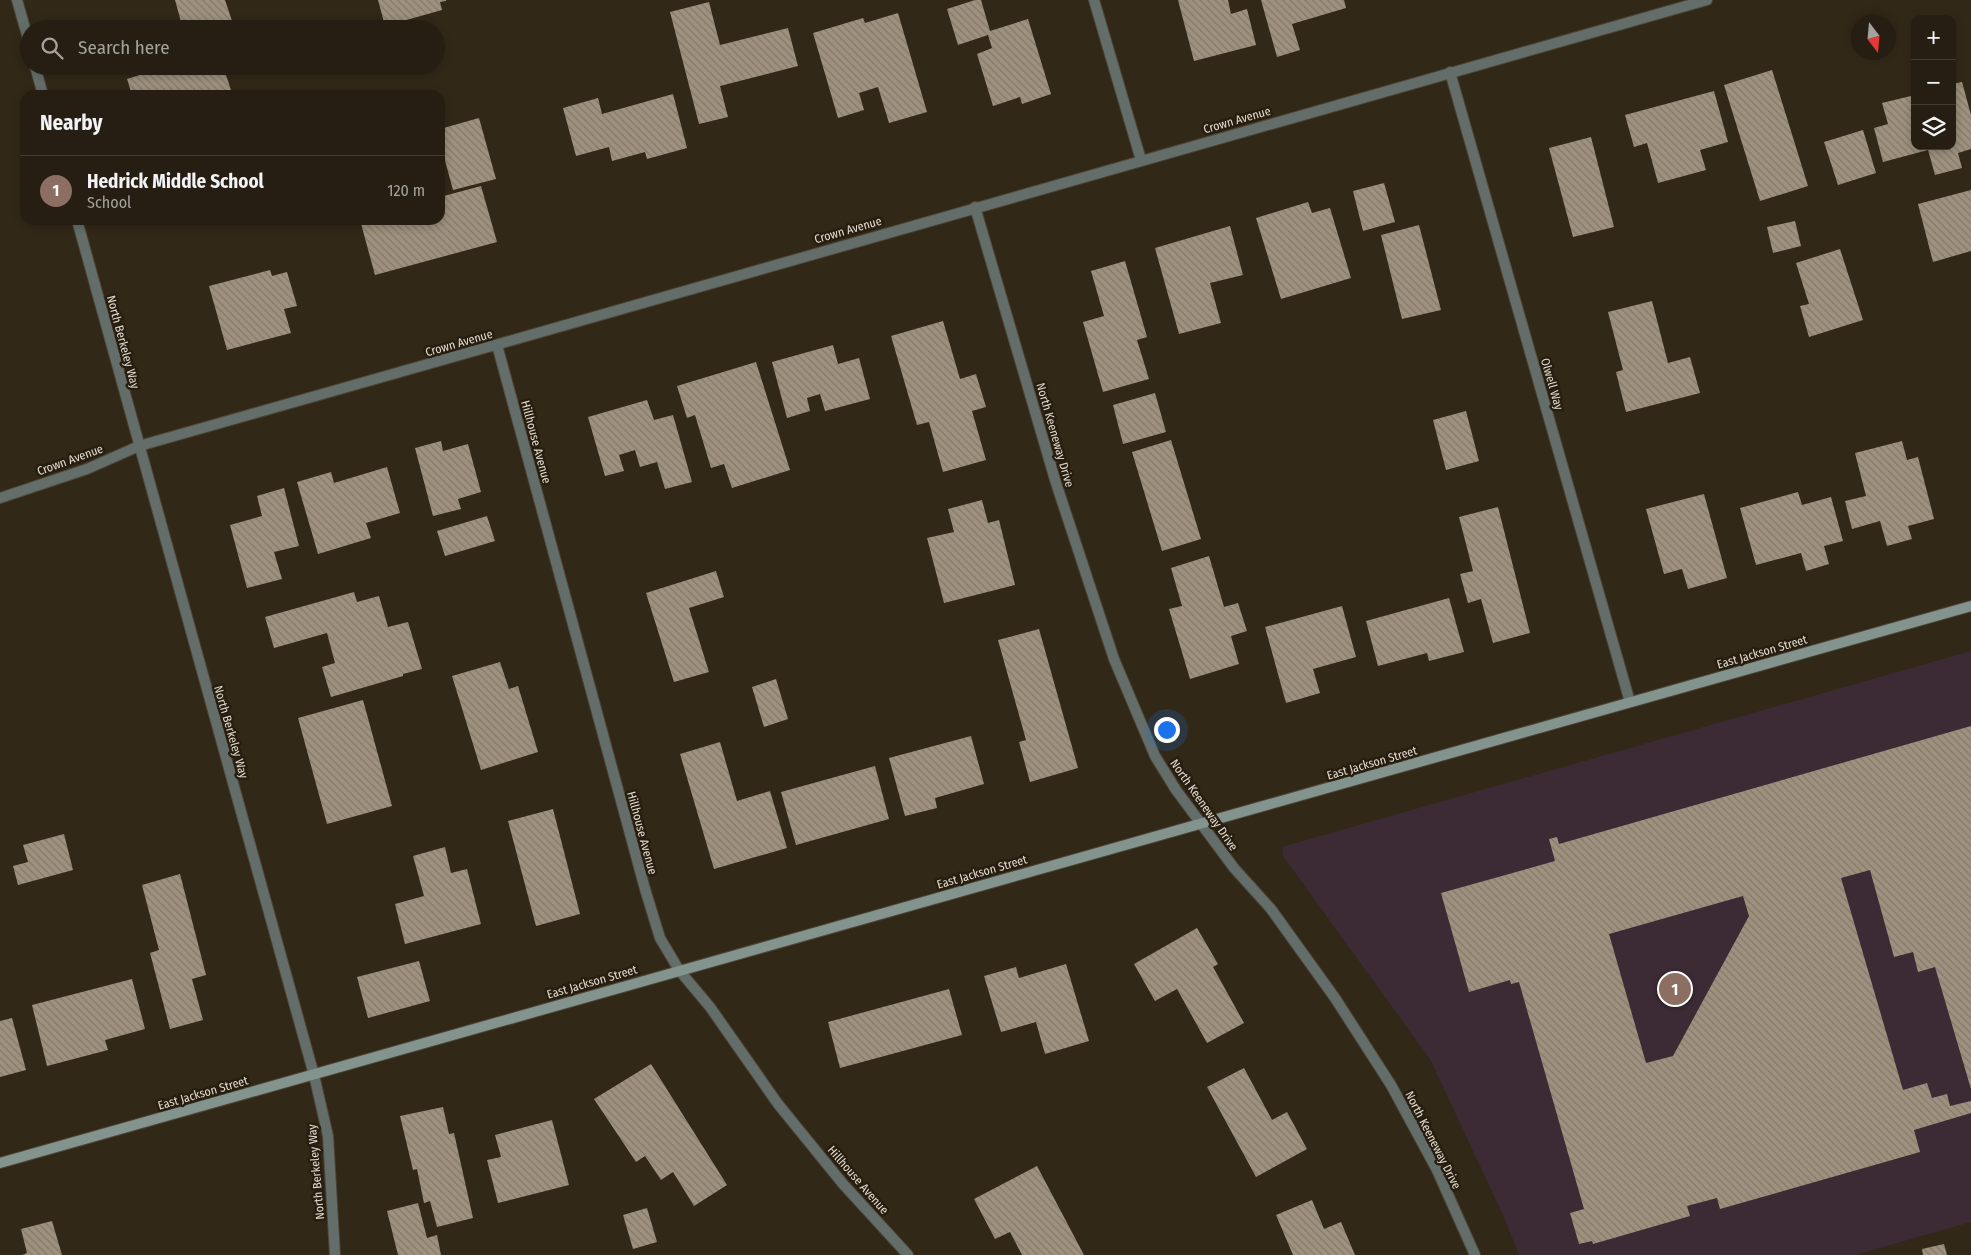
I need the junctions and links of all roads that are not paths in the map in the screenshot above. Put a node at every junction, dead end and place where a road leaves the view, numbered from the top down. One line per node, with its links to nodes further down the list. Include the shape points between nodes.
1 (17, 0): 4 (street)
2 (1094, 0): 8 (street)
3 (1707, 0): 5 (street, Crown Avenue)
4 (23, 20)
5 (1450, 72): 8 (street, Crown Avenue); 15 (street, Olwell Way)
6 (37, 75): 7 (street)
7 (42, 90)
8 (1141, 160): 9 (street, Crown Avenue)
9 (975, 207): 11 (street, Crown Avenue); 16 (street, North Keeneway Drive, via 1056,483 1114,659 1155,756)
10 (78, 225): 12 (street, North Berkeley Way)
11 (497, 345): 12 (street, Crown Avenue); 17 (street, Hillhouse Avenue, via 644,889 660,938)
12 (139, 446): 13 (street, Crown Avenue, via 87,469); 18 (street, North Berkeley Way)
13 (0, 498)
14 (1971, 606): 15 (street, East Jackson Street)
15 (1630, 702): 16 (street, East Jackson Street)
16 (1201, 824): 17 (street, East Jackson Street); 22 (street, North Keeneway Drive, via 1271,910 1335,998 1392,1085 1437,1170)
17 (679, 970): 18 (street, East Jackson Street); 21 (street, Hillhouse Avenue, via 710,1007 784,1111 843,1184)
18 (314, 1075): 19 (street, East Jackson Street); 20 (street, North Berkeley Way, via 328,1136)
19 (0, 1162)
20 (335, 1255)
21 (908, 1255)
22 (1475, 1255)

